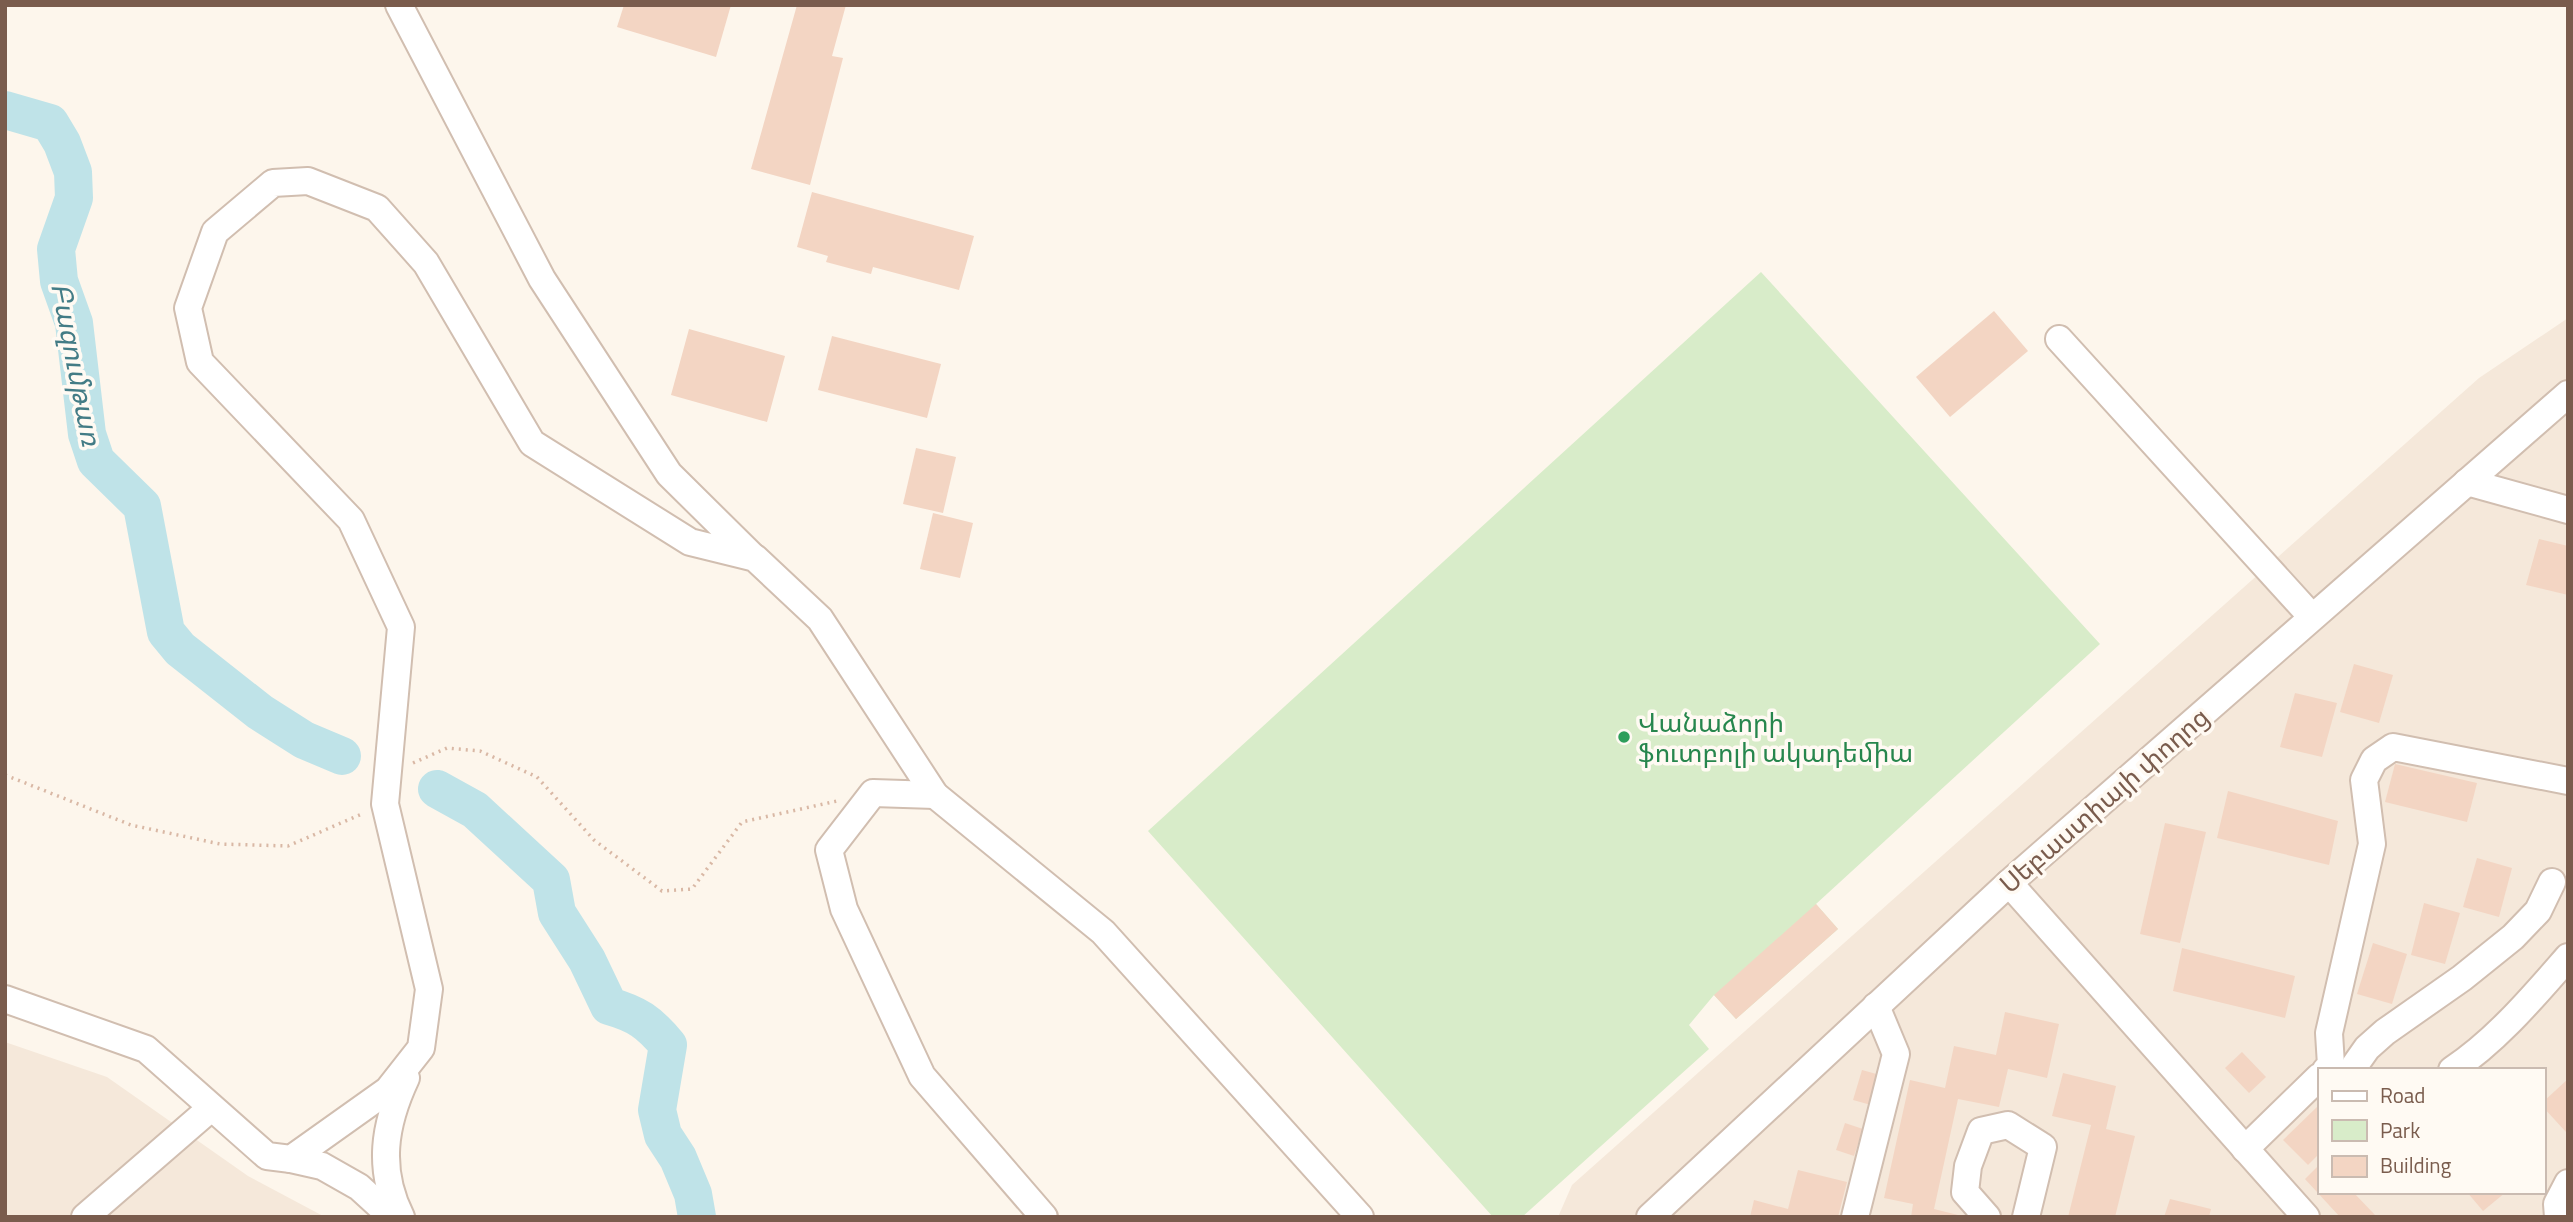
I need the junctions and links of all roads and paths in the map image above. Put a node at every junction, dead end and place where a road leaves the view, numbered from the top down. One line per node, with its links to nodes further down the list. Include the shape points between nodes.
1 (399, 5): 6 (street, via 542,279 669,474)
2 (2059, 339): 7 (street)
3 (2568, 394): 4 (street, Սեբաստիայի փողոց)
4 (2467, 482): 5 (street); 7 (street, Սեբաստիայի փողոց)
5 (2568, 510)
6 (755, 558): 8 (street, via 690,542 532,443 426,263 377,208 308,181 273,183 215,232 188,308 200,362 351,520 401,627); 12 (street, via 820,619)
7 (2312, 617): 15 (street, Սեբաստիայի փողոց)
8 (388, 764): 11 (path, via 413,763 447,748 480,751 537,776 594,840 663,891 692,890 741,822); 13 (street)
9 (5, 775): 13 (path, via 131,825 220,844 288,846)
10 (2568, 781): 20 (street, via 2393,747 2374,760 2364,780 2372,844 2329,1033)
11 (873, 793): 12 (street); 31 (street, via 829,850 844,909 922,1076)
12 (935, 795): 32 (street, via 1103,932)
13 (385, 804): 19 (street, via 429,989)
14 (2552, 882): 21 (street, via 2538,911 2512,937)
15 (2009, 883): 18 (street, Սեբաստիայի փողոց); 25 (street)
16 (2568, 957): 22 (street, via 2474,1055)
17 (5, 999): 24 (street, via 146,1049)
18 (1876, 1006): 33 (street, Սեբաստիայի փողոց); 34 (street, via 1896,1054)
19 (421, 1048): 26 (street, via 388,1090); 30 (street, via 397,1098 387,1137 384,1163 391,1198)
20 (2339, 1068)
21 (2340, 1068)
22 (2455, 1068)
23 (2318, 1087): 25 (street)
24 (211, 1108): 26 (street, via 267,1156); 28 (street)
25 (2245, 1149): 37 (street)
26 (291, 1159): 29 (street, via 322,1166 359,1187)
27 (2568, 1183): 38 (street, via 2557,1204)
28 (85, 1217)
29 (392, 1217)
30 (401, 1217)
31 (1044, 1217)
32 (1360, 1217)
33 (1650, 1217)
34 (1855, 1217)
35 (1987, 1217): 36 (street, via 1965,1192 1968,1166 1981,1131 2008,1125 2043,1147)
36 (2026, 1217)
37 (2306, 1217)
38 (2558, 1217)

